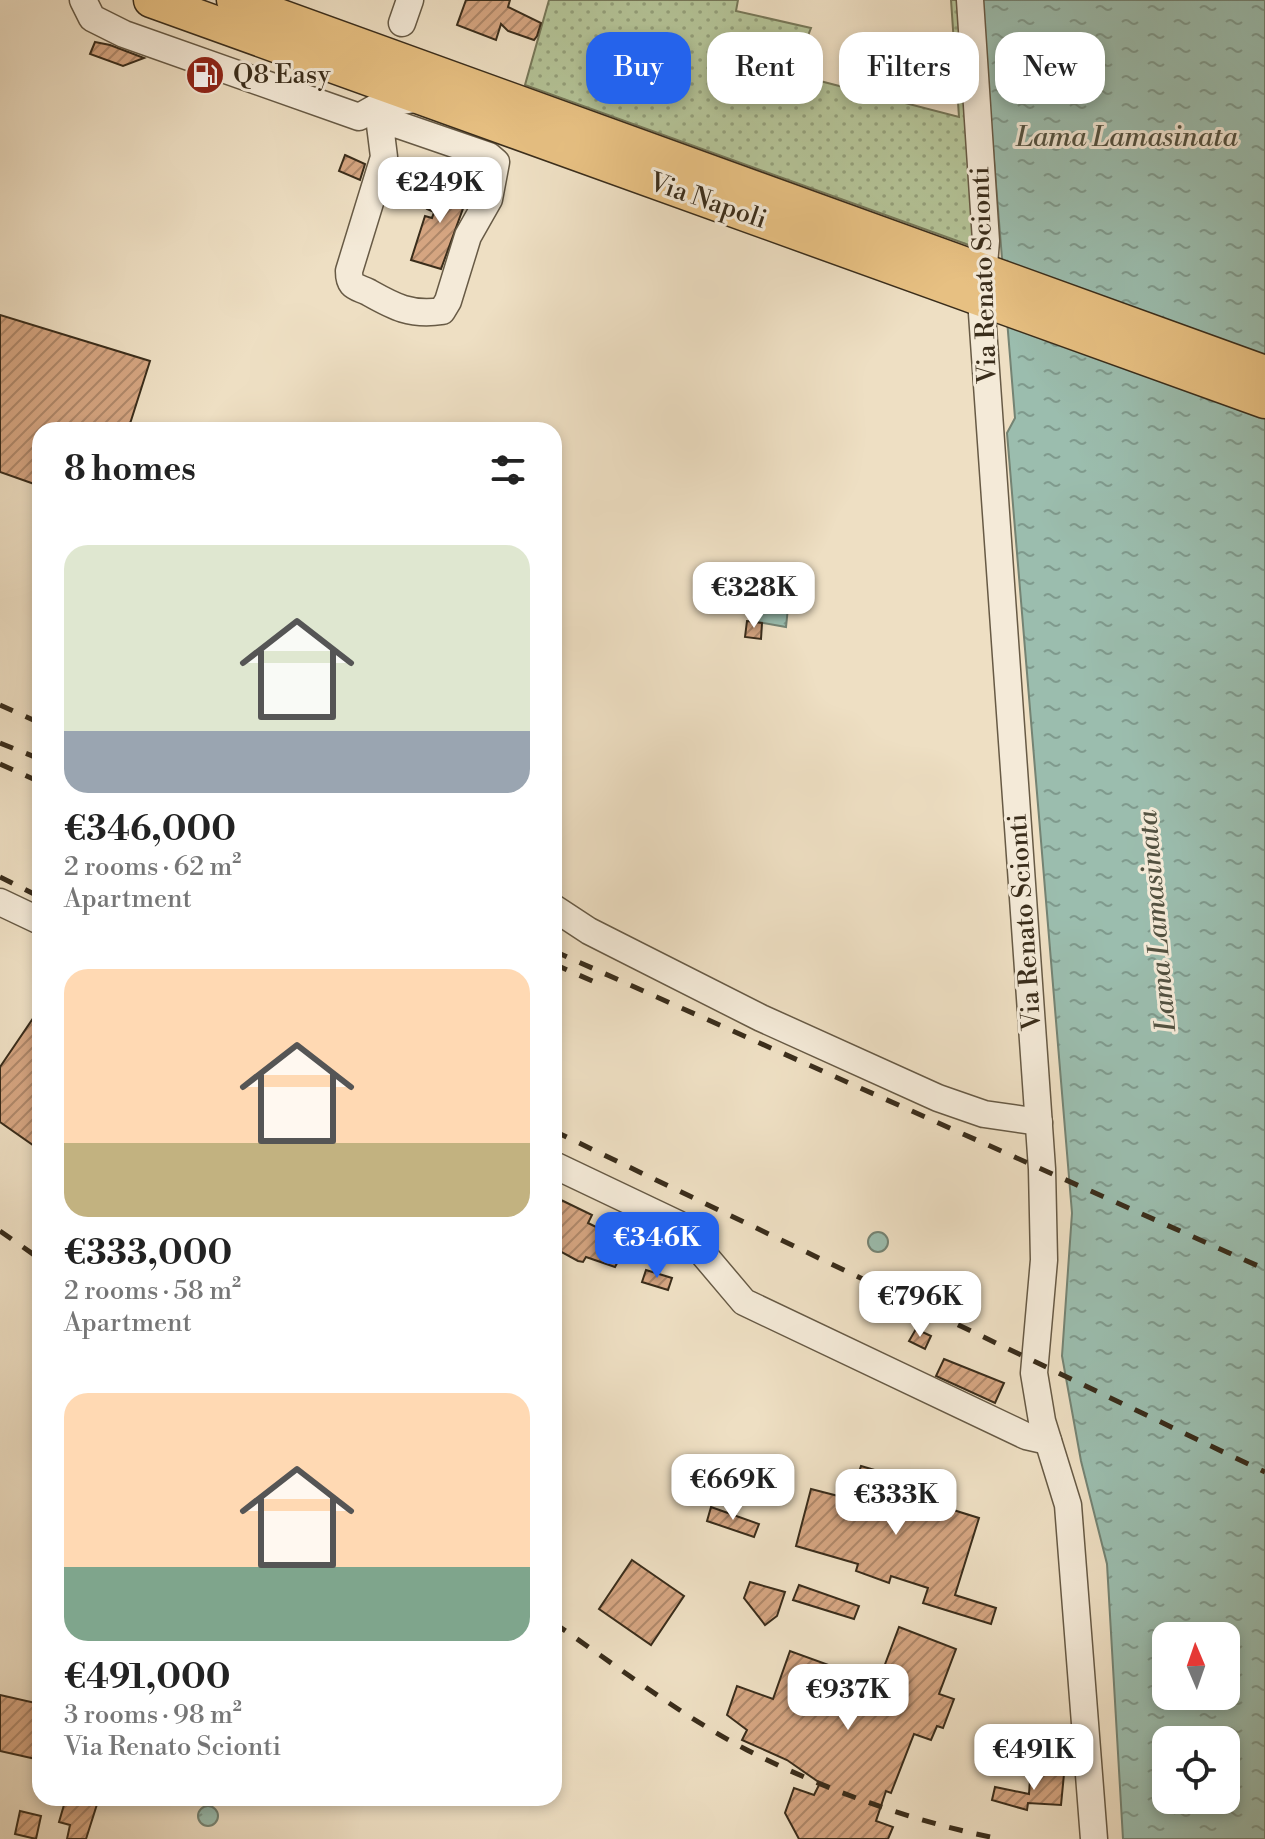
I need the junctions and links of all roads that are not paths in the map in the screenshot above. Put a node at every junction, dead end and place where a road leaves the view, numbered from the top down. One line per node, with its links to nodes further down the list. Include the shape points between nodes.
1 (83, 0): 5 (street, via 92,18 124,34 359,117 382,104)
2 (151, 0): 5 (main road, Via Napoli)
3 (234, 0): 6 (main road, Via Napoli)
4 (970, 0): 6 (street, Via Renato Scionti)
5 (424, 97): 6 (main road, Via Napoli)
6 (989, 288): 8 (main road, Via Napoli); 9 (main road, Via Napoli); 13 (street, Via Renato Scionti)
7 (369, 293): 7 (street, via 354,288 349,271 384,157 380,125 393,123 489,156 497,170 489,199 468,236 442,311 387,306)
8 (1265, 373)
9 (1265, 401)
10 (0, 902): 12 (street)
11 (562, 913): 13 (street, via 748,1011 938,1098 984,1114)
12 (32, 917)
13 (1039, 1122): 15 (street, Via Renato Scionti, via 1044,1260 1034,1373)
14 (562, 1169): 15 (street, via 678,1224 744,1302 1026,1436)
15 (1048, 1441): 16 (street, Via Renato Scionti, via 1068,1505)
16 (1094, 1839)

